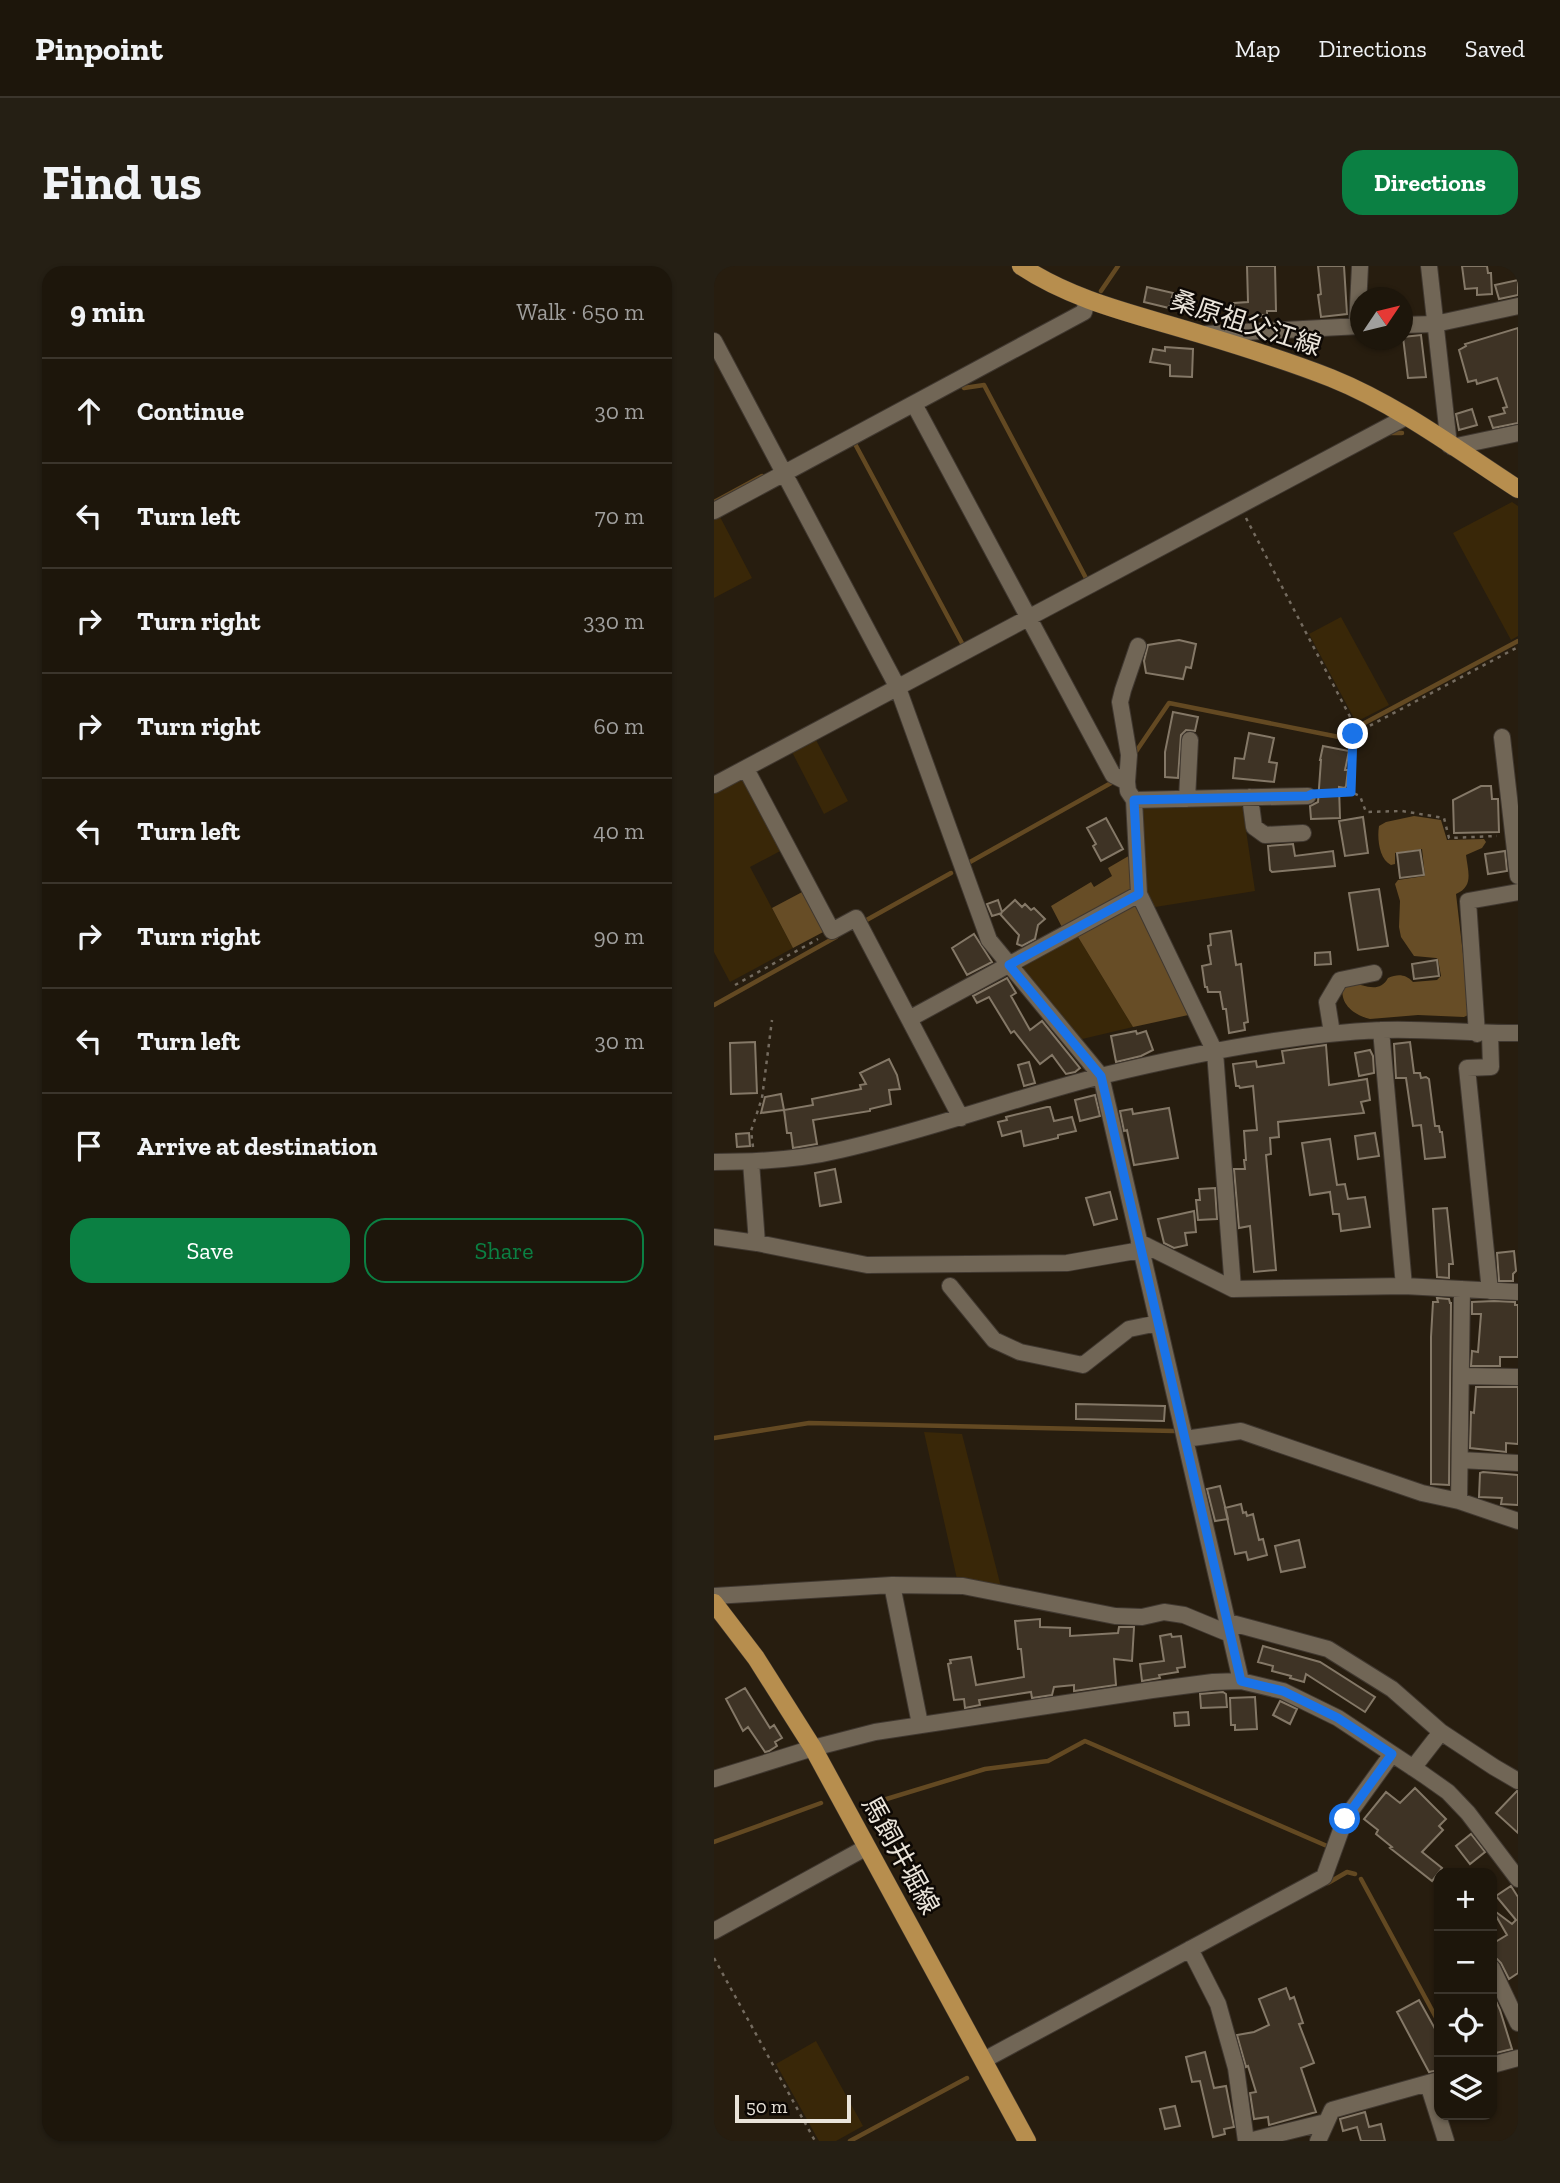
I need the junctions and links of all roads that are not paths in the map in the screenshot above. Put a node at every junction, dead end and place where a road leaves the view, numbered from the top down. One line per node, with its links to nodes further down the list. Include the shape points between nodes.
1 (1021, 266): 5 (main road, 桑原祖父江線)
2 (1360, 266): 4 (street)
3 (1429, 266): 7 (street)
4 (1360, 287)
5 (1087, 300): 10 (main road, 桑原祖父江線); 12 (street, via 1084,312)
6 (1518, 306): 7 (street)
7 (1435, 324): 8 (street); 15 (street)
8 (1413, 325)
9 (1350, 326): 10 (street)
10 (1200, 334): 13 (main road, 桑原祖父江線, via 1330,378)
11 (714, 341): 16 (street)
12 (914, 404): 16 (street); 19 (street)
13 (1406, 416): 15 (main road, 桑原祖父江線); 19 (street)
14 (1518, 433): 15 (street)
15 (1451, 446): 17 (main road, 桑原祖父江線)
16 (785, 474): 18 (street); 21 (street)
17 (1518, 489)
18 (714, 511)
19 (1028, 618): 21 (street); 25 (street, via 1113,775)
20 (1138, 646): 25 (street, via 1120,702 1129,755)
21 (898, 688): 24 (street); 35 (street, via 989,940)
22 (1502, 737): 32 (street)
23 (1189, 740): 29 (street)
24 (746, 769): 26 (street); 37 (street, via 832,931 856,918)
25 (1127, 782): 30 (street)
26 (714, 785)
27 (1308, 796): 28 (street)
28 (1250, 797): 29 (street); 31 (street, via 1254,827 1265,835)
29 (1187, 799): 30 (street)
30 (1134, 800): 33 (street)
31 (1303, 833)
32 (1518, 876)
33 (1139, 894): 35 (street); 42 (street)
34 (1517, 897): 41 (street, via 1468,901)
35 (1009, 965): 37 (street); 43 (street)
36 (1374, 973): 39 (street, via 1340,980 1327,1002)
37 (909, 1019): 44 (street)
38 (1381, 1030): 39 (street); 41 (street); 51 (street)
39 (1332, 1033): 42 (street)
40 (1518, 1033): 41 (street)
41 (1483, 1034): 54 (street, via 1491,1068 1467,1068)
42 (1215, 1052): 43 (street); 52 (street)
43 (1101, 1076): 44 (street); 49 (street)
44 (961, 1118): 46 (street, via 838,1151)
45 (714, 1162): 46 (street)
46 (753, 1162): 48 (street)
47 (714, 1237): 48 (street)
48 (757, 1243): 49 (street, via 867,1265 1067,1263)
49 (1140, 1246): 52 (street); 56 (street)
50 (950, 1286): 56 (street, via 994,1340 1020,1352 1083,1365 1129,1329)
51 (1404, 1286): 52 (street); 53 (street)
52 (1233, 1289)
53 (1462, 1289): 54 (street); 57 (street)
54 (1490, 1291): 55 (street)
55 (1518, 1292)
56 (1158, 1322): 59 (street)
57 (1461, 1376): 58 (street); 60 (street)
58 (1518, 1377)
59 (1185, 1438): 62 (street, via 1241,1431 1422,1493); 67 (street)
60 (1460, 1461): 61 (street); 62 (street)
61 (1518, 1463)
62 (1460, 1501): 63 (street)
63 (1518, 1521)
64 (892, 1585): 65 (street); 67 (street, via 963,1586 1115,1616 1142,1618 1164,1612); 69 (street)
65 (714, 1596)
66 (714, 1603): 71 (main road, 馬飼井堀線, via 756,1658)
67 (1229, 1628): 68 (street); 70 (street, via 1328,1648 1392,1689)
68 (1241, 1681): 69 (street); 72 (street, via 1283,1691 1327,1712)
69 (920, 1724): 71 (street)
70 (1441, 1732): 73 (street); 75 (street)
71 (813, 1748): 74 (street); 76 (main road, 馬飼井堀線)
72 (1392, 1754): 73 (street); 79 (street, via 1345,1819 1324,1877)
73 (1413, 1768): 77 (street, via 1448,1792 1468,1813)
74 (714, 1779)
75 (1518, 1780)
76 (867, 1847): 78 (street); 83 (main road, 馬飼井堀線)
77 (1518, 1879)
78 (714, 1931)
79 (1190, 1949): 83 (street); 88 (street, via 1222,2017 1236,2068)
80 (1497, 1979): 81 (street)
81 (1518, 2023)
82 (1518, 2058): 84 (street)
83 (984, 2060): 87 (main road, 馬飼井堀線)
84 (1497, 2064)
85 (1433, 2082): 86 (street, via 1332,2110); 90 (street)
86 (1326, 2122): 88 (street); 89 (street)
87 (1027, 2141)
88 (1247, 2141)
89 (1318, 2141)
90 (1446, 2141)

